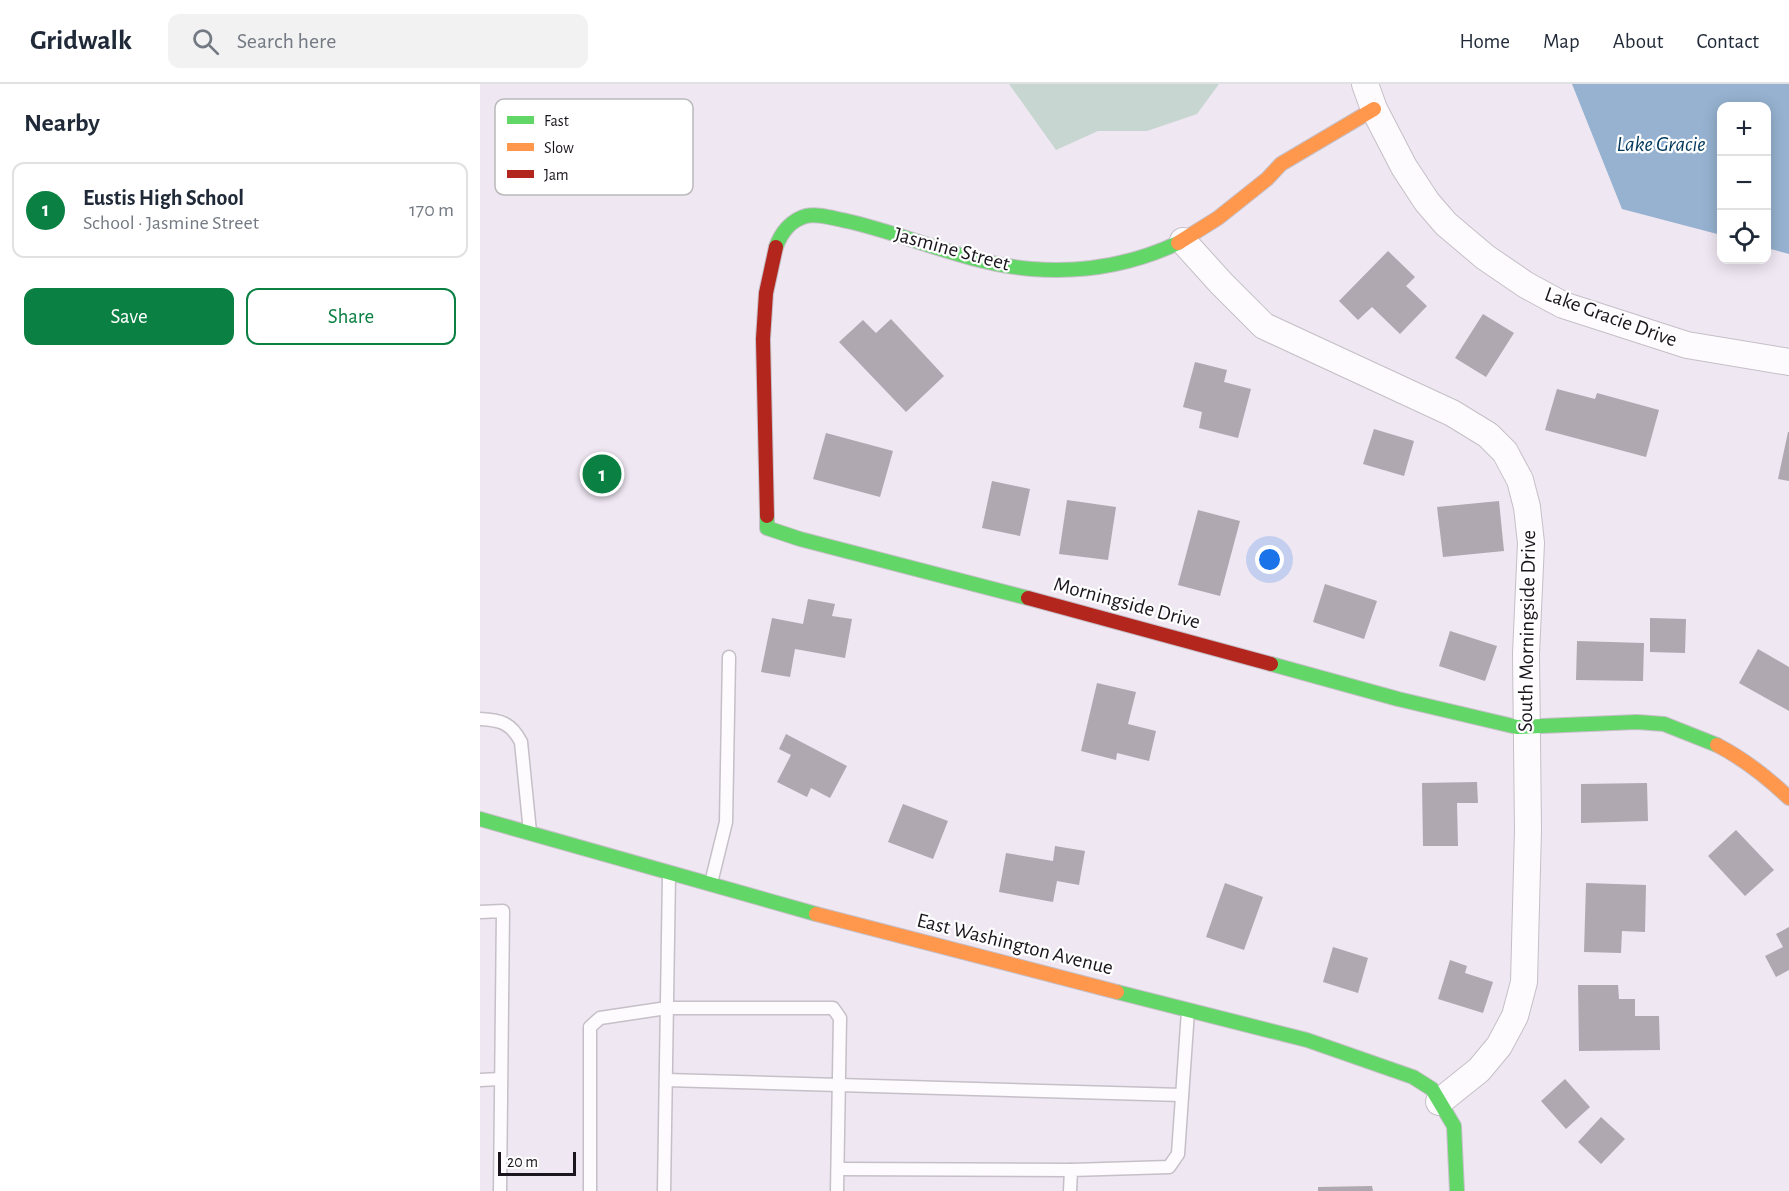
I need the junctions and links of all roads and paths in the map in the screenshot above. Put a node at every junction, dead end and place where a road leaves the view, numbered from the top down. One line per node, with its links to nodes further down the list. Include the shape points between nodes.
1 (1365, 84): 2 (street)
2 (1374, 109): 3 (street, Jasmine Street, via 1281,164 1235,205); 4 (street, Lake Gracie Drive, via 1404,167 1446,224 1526,285 1563,305 1687,345)
3 (1183, 241): 5 (street, Jasmine Street, via 1113,266 1031,269 987,262 827,217 808,215 793,222 780,236 766,293); 8 (street, South Morningside Drive, via 1264,326 1452,413 1488,435 1505,452 1520,480 1531,543)
4 (1789, 362)
5 (766, 478): 8 (street, Morningside Drive, via 767,528 800,539 1398,699 1516,727)
6 (729, 657): 13 (lane, via 726,822)
7 (480, 719): 11 (lane, via 497,720 514,729 521,742)
8 (1526, 726): 9 (street, via 1664,724 1736,755); 22 (street, South Morningside Drive, via 1524,982 1515,1016 1499,1046 1479,1070)
9 (1789, 798)
10 (480, 819): 11 (street, East Washington Avenue)
11 (530, 833): 12 (street, East Washington Avenue)
12 (669, 873): 13 (street, East Washington Avenue); 15 (lane)
13 (711, 885): 16 (street, East Washington Avenue)
14 (480, 912): 17 (lane, via 503,912)
15 (667, 1008): 19 (lane); 20 (lane, via 833,1008 840,1018); 26 (lane, via 600,1018 590,1027)
16 (1188, 1010): 21 (lane); 22 (street, East Washington Avenue, via 1307,1040 1413,1077 1432,1089)
17 (500, 1079): 18 (lane); 25 (lane)
18 (480, 1080)
19 (666, 1080): 20 (lane); 27 (lane)
20 (839, 1086): 21 (lane); 23 (lane)
21 (1182, 1095): 24 (lane, via 1178,1154 1169,1167)
22 (1439, 1102): 30 (street, East Washington Avenue, via 1454,1126)
23 (838, 1169): 24 (lane); 28 (lane)
24 (1071, 1170): 29 (lane)
25 (500, 1191)
26 (590, 1191)
27 (664, 1191)
28 (837, 1191)
29 (1070, 1191)
30 (1457, 1191)

